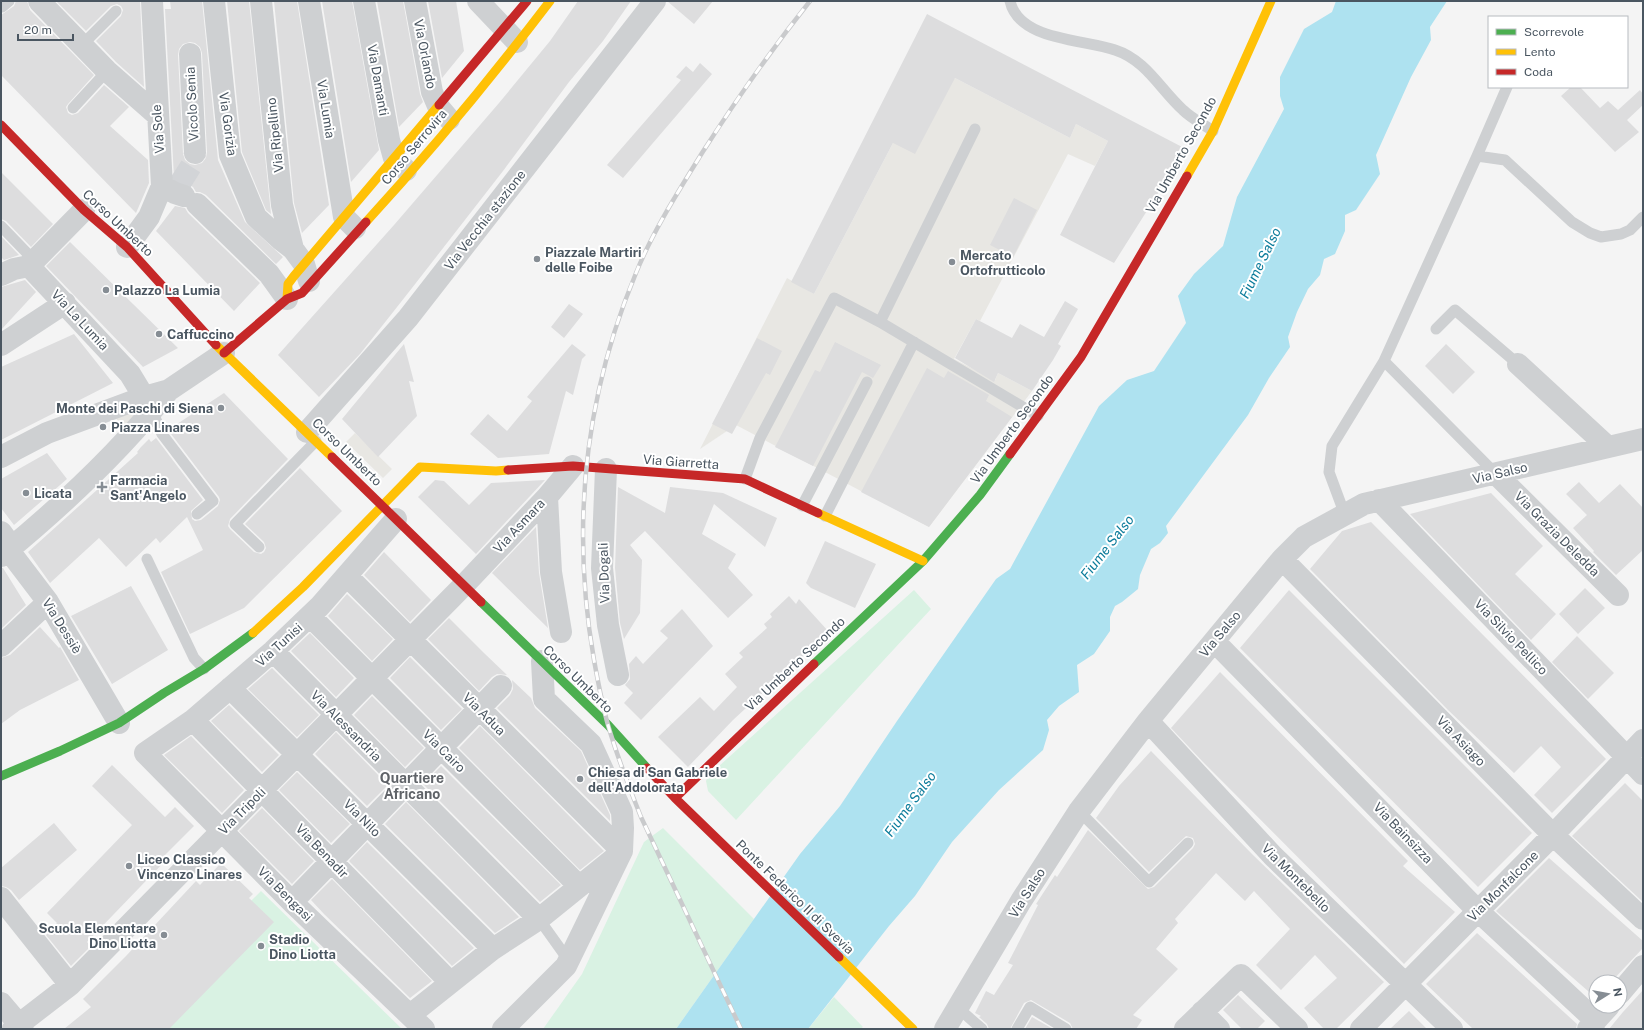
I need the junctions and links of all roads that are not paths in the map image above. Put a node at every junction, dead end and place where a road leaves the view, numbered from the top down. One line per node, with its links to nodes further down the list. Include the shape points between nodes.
1 (152, 1): 22 (street, Via Sole)
2 (214, 1): 37 (street, Via Gorizia, via 230,155 256,217 280,239)
3 (261, 1): 37 (street, Via Ripellino, via 282,204)
4 (309, 1): 34 (street, Via Lumia)
5 (364, 1): 29 (street, Via Damanti)
6 (415, 1): 20 (street, Via Orlando, via 432,92)
7 (478, 1): 15 (street)
8 (527, 1): 15 (main road, Corso Serrovira)
9 (550, 1): 15 (main road, Corso Serrovira)
10 (655, 1): 52 (street, Via Vecchia stazione, via 408,318)
11 (1010, 1): 26 (lane, via 1015,14 1031,27 1064,39 1101,46 1130,56 1151,74 1183,110)
12 (1271, 1): 26 (main road, Via Umberto Secondo)
13 (37, 5): 16 (street)
14 (116, 11): 16 (lane)
15 (511, 36): 20 (main road, Corso Serrovira); 23 (main road, Corso Serrovira)
16 (82, 45): 18 (street)
17 (190, 54): 27 (street, Vicolo Senia)
18 (107, 71): 21 (lane); 22 (street)
19 (1507, 88): 28 (lane)
20 (438, 106): 23 (street, Via Orlando); 29 (main road, Corso Serrovira)
21 (73, 108)
22 (157, 115): 31 (street, Via Sole)
23 (452, 123): 30 (main road, Corso Serrovira)
24 (1, 125): 32 (main road, Corso Umberto)
25 (975, 129): 42 (lane)
26 (1213, 131): 51 (main road, Via Umberto Secondo, via 1081,357)
27 (195, 153)
28 (1477, 156): 33 (lane, via 1506,160 1572,222 1601,238 1625,232); 47 (lane)
29 (394, 158): 30 (street); 34 (main road, Corso Serrovira)
30 (410, 174): 34 (main road, Corso Serrovira)
31 (179, 193): 36 (street, Via Sole, via 149,217); 40 (street, via 269,274)
32 (84, 210): 36 (main road, Corso Umberto); 38 (street)
33 (1643, 217)
34 (351, 224): 37 (main road, Corso Serrovira); 37 (main road, Corso Serrovira)
35 (1, 226): 38 (lane, via 27,253)
36 (128, 247): 46 (main road, Corso Umberto)
37 (302, 265): 40 (main road, Corso Serrovira, via 288,284); 40 (main road, Corso Serrovira, via 302,293)
38 (29, 266): 39 (street, via 14,268); 41 (street, Via La Lumia)
39 (1, 275)
40 (287, 299): 46 (main road, Corso Serrovira)
41 (65, 303): 45 (street); 50 (street, Via La Lumia, via 130,374)
42 (880, 322): 44 (lane); 59 (lane, via 834,298 760,438)
43 (1436, 329): 48 (lane, via 1455,310)
44 (914, 342): 51 (lane); 66 (lane)
45 (1, 345)
46 (224, 353): 50 (street); 52 (main road, Corso Umberto)
47 (1384, 361): 58 (lane); 65 (lane, via 1332,446 1329,472)
48 (1518, 364): 54 (street)
49 (867, 382): 62 (lane)
50 (149, 404): 55 (street, via 39,437); 64 (lane, via 162,434 213,501); 67 (street, via 75,492)
51 (1038, 416): 71 (main road, Via Umberto Secondo, via 980,495)
52 (312, 436): 63 (main road, Corso Umberto); 68 (lane, via 235,524)
53 (1643, 439): 54 (street, Via Salso)
54 (1608, 447): 58 (street, Via Salso)
55 (1, 457)
56 (573, 466): 57 (main road, Via Giarretta); 60 (street, Via Asmara); 63 (main road, Via Giarretta, via 496,470 420,467)
57 (606, 469): 59 (main road, Via Giarretta); 84 (street, Via Dogali, via 602,568 608,625)
58 (1496, 474): 61 (street, Via Salso); 74 (street, Via Grazia Deledda)
59 (745, 480): 62 (main road, Via Giarretta)
60 (547, 497): 73 (street, Via Asmara); 77 (street, via 551,572)
61 (1380, 500): 65 (street, Via Salso, via 1364,504); 97 (street, Via Silvio Pellico)
62 (802, 506): 66 (main road, Via Giarretta)
63 (389, 512): 72 (street, Via Tunisi); 73 (main road, Corso Umberto); 83 (main road, via 251,634)
64 (197, 514)
65 (1345, 515): 70 (street, Via Salso, via 1304,537)
66 (825, 516): 71 (main road, Via Giarretta)
67 (5, 545): 75 (street, Via Dessiè)
68 (259, 547)
69 (147, 558): 83 (lane, via 194,658)
70 (1282, 559): 79 (street, Via Salso); 106 (street, Via Asiago)
71 (923, 562): 102 (main road, Via Umberto Secondo)
72 (347, 576): 76 (street, Via Tunisi); 78 (street, Via Adua)
73 (464, 585): 78 (street, Via Tripoli); 82 (main road, Corso Umberto)
74 (1618, 595)
75 (48, 602): 80 (street); 92 (street, Via Dessiè)
76 (310, 616): 81 (street, Via Tunisi); 85 (street, Via Cairo)
77 (561, 632)
78 (410, 640): 85 (street, Via Tripoli); 88 (street, Via Adua)
79 (1214, 641): 91 (street, Via Salso); 113 (street, Via Bainsizza)
80 (1, 646)
81 (273, 651): 87 (street, Via Tunisi); 89 (street, Via Alessandria)
82 (542, 661): 102 (main road, Corso Umberto, via 608,725); 108 (street, via 544,699 591,744 622,812)
83 (204, 669): 92 (main road)
84 (618, 675)
85 (372, 678): 89 (street, Via Tripoli); 94 (street, Via Cairo)
86 (501, 686): 88 (street)
87 (230, 688): 90 (street, Via Tunisi); 96 (street, Via Nilo)
88 (478, 708): 94 (street); 108 (street, Via Adua)
89 (336, 715): 96 (street, Via Tripoli); 100 (street, Via Alessandria)
90 (193, 720): 95 (street, Via Tunisi); 101 (street, Via Benadir)
91 (1148, 721): 103 (street, Via Salso); 122 (street, Via Montebello, via 1273,856)
92 (118, 723): 99 (main road)
93 (1643, 740): 97 (street, Via Monfalcone)
94 (441, 747): 100 (street); 110 (street, Via Cairo)
95 (145, 753): 105 (street, Via Bengasi)
96 (298, 754): 101 (street, Via Tripoli); 104 (street, Via Nilo)
97 (1626, 757): 98 (street, Via Silvio Pellico); 106 (street, Via Monfalcone)
98 (1643, 774)
99 (1, 776)
100 (405, 785): 104 (street); 114 (street, Via Alessandria)
101 (262, 790): 105 (street, Via Tripoli); 109 (street, Via Benadir)
102 (675, 798): 130 (main road, Ponte Federico II di Svevia)
103 (1079, 810): 107 (lane, via 1149,882); 124 (street, Via Salso, via 1021,901)
104 (368, 824): 109 (street); 116 (street, Via Nilo)
105 (222, 830): 112 (street, Via Bengasi); 121 (street, Via Tripoli)
106 (1553, 835): 113 (street, Via Monfalcone); 115 (street, Via Asiago)
107 (1188, 843)
108 (622, 851): 110 (street); 117 (street)
109 (332, 861): 112 (street); 119 (street, Via Benadir)
110 (579, 886): 114 (street)
111 (1, 898): 121 (street)
112 (292, 902): 127 (street, Via Bengasi)
113 (1478, 911): 122 (street, Via Monfalcone); 126 (street, Via Bainsizza)
114 (539, 919): 116 (street); 117 (lane, via 564,954)
115 (1643, 919)
116 (493, 949): 119 (street)
117 (566, 966): 129 (street)
118 (1643, 966): 120 (street)
119 (450, 982): 127 (street)
120 (1628, 984)
121 (70, 985): 128 (street, Via Tripoli)
122 (1406, 985): 138 (street, Via Monfalcone); 139 (street, Via Montebello)
123 (1, 1003): 128 (street)
124 (958, 1008): 131 (street, Via Salso); 132 (lane)
125 (1202, 1012): 135 (street); 136 (street); 137 (street, via 1241,975)
126 (1598, 1019)
127 (417, 1022)
128 (18, 1027)
129 (503, 1029)
130 (913, 1029)
131 (945, 1029)
132 (982, 1029)
133 (1017, 1029): 134 (lane, via 1030,1007)
134 (1066, 1029)
135 (1185, 1029)
136 (1219, 1029)
137 (1297, 1029)
138 (1361, 1029)
139 (1452, 1029)

